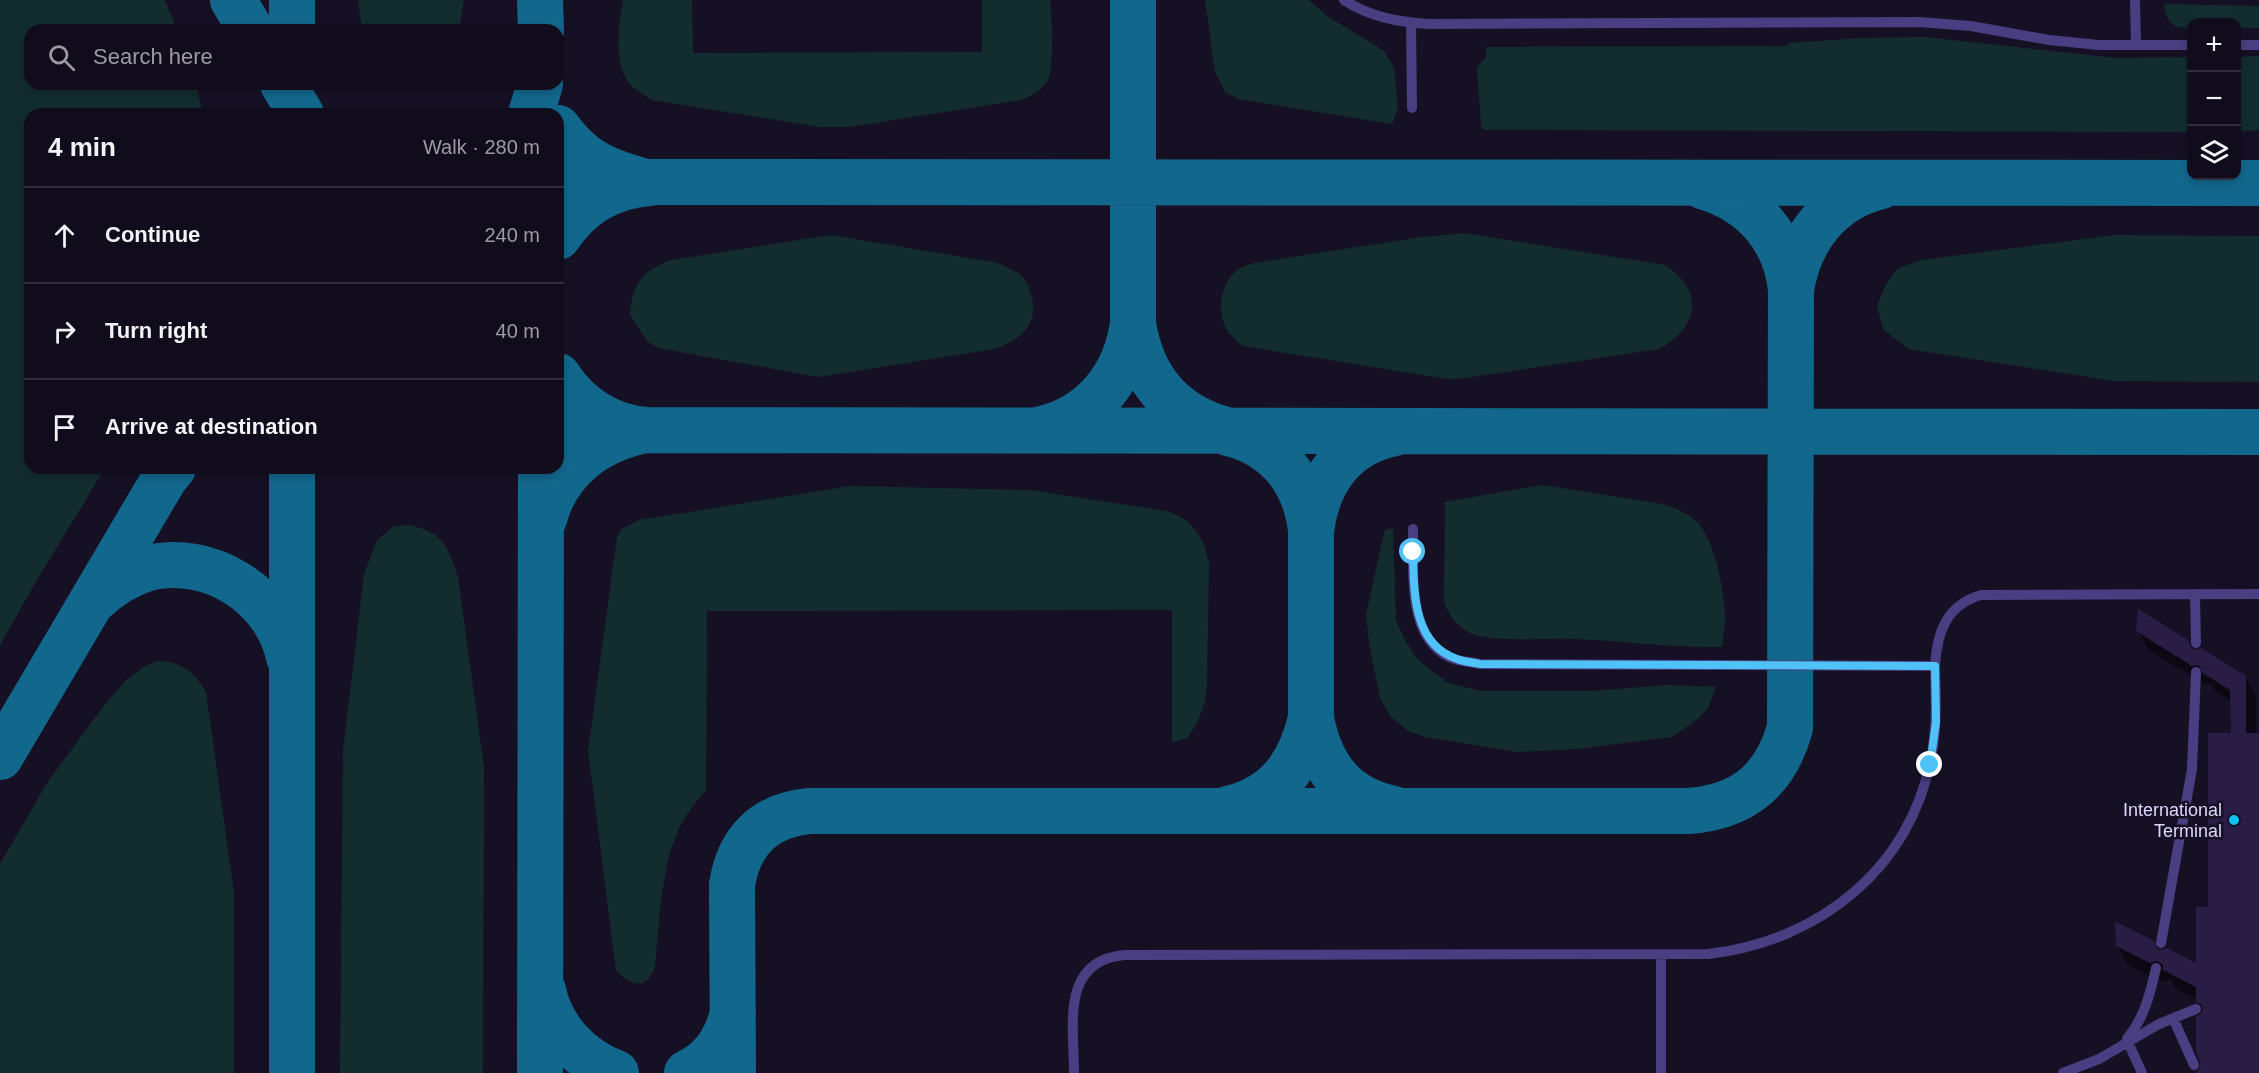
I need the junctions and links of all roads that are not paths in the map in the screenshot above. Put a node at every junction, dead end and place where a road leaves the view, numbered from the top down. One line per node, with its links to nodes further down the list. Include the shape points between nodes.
1 (1344, 0): 3 (lane, via 1372,15)
2 (2135, 0): 4 (lane)
3 (1411, 23): 4 (lane, via 1919,22 1971,26 2049,40); 8 (lane)
4 (2136, 45): 5 (lane)
5 (2187, 45)
6 (2241, 45): 7 (lane)
7 (2259, 45)
8 (1412, 108)
9 (1413, 529): 13 (lane, via 1414,599 1420,624 1435,646 1455,659 1480,664)
10 (2259, 594): 11 (lane)
11 (2195, 595): 12 (lane); 13 (lane, via 1981,595 1965,601 1944,625 1936,643)
12 (2196, 643)
13 (1935, 666): 16 (lane, via 1936,722 1930,765 1906,825 1879,867 1833,910 1775,939 1734,951)
14 (2196, 672): 15 (lane, via 2192,770)
15 (2161, 943)
16 (1661, 955): 24 (lane, via 1105,958 1086,971 1075,995); 25 (lane)
17 (2156, 968): 21 (lane, via 2142,1017)
18 (2196, 1009): 19 (lane)
19 (2173, 1018): 20 (lane); 22 (lane)
20 (2128, 1042): 21 (lane); 27 (lane)
21 (2114, 1050): 23 (lane)
22 (2194, 1065)
23 (2079, 1070): 26 (lane)
24 (1074, 1073)
25 (1661, 1073)
26 (2063, 1073)
27 (2142, 1073)

